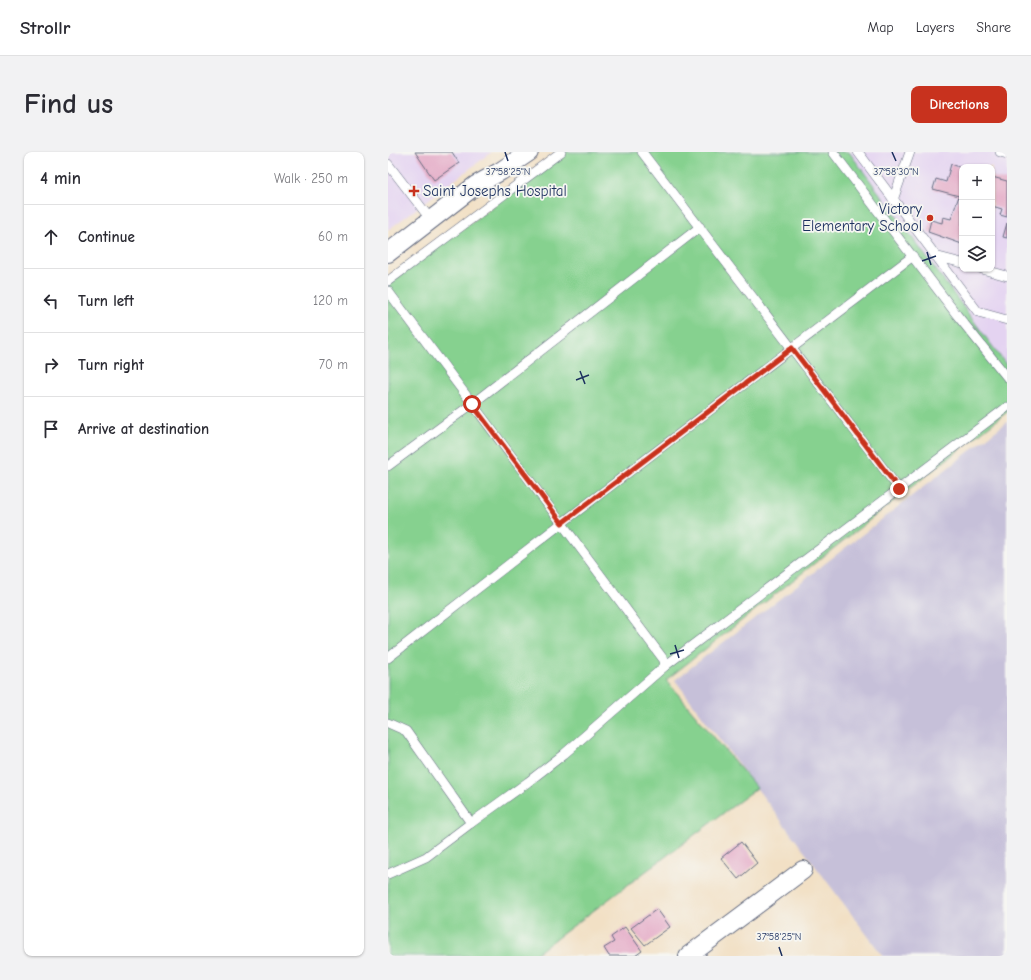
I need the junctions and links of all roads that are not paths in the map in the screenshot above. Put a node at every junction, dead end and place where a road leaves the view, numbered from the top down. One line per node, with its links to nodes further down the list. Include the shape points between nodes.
1 (529, 152): 11 (street, via 476,185)
2 (561, 152): 19 (lane)
3 (642, 152): 12 (lane)
4 (833, 152): 14 (lane)
5 (858, 152): 10 (lane)
6 (910, 152): 10 (lane)
7 (1000, 152): 8 (lane)
8 (1007, 154)
9 (388, 164): 11 (lane)
10 (893, 200): 15 (lane)
11 (431, 220): 13 (street)
12 (700, 228): 22 (lane); 24 (lane)
13 (388, 253)
14 (913, 256): 22 (lane); 23 (lane)
15 (935, 256): 16 (lane); 21 (lane, via 978,312)
16 (959, 263)
17 (993, 272): 18 (lane)
18 (1007, 276)
19 (388, 281)
20 (388, 291): 24 (lane)
21 (1007, 320)
22 (792, 348): 27 (lane); 28 (lane)
23 (1007, 377)
24 (472, 404): 26 (lane); 28 (lane)
25 (1007, 407): 27 (lane)
26 (388, 466)
27 (899, 489): 30 (lane)
28 (562, 523): 29 (lane); 30 (lane, via 664,660)
29 (388, 658)
30 (665, 666): 32 (lane, via 564,754)
31 (388, 723): 32 (lane, via 406,731)
32 (471, 823): 34 (lane, via 426,857)
33 (803, 870): 35 (street)
34 (388, 874)
35 (688, 956)

